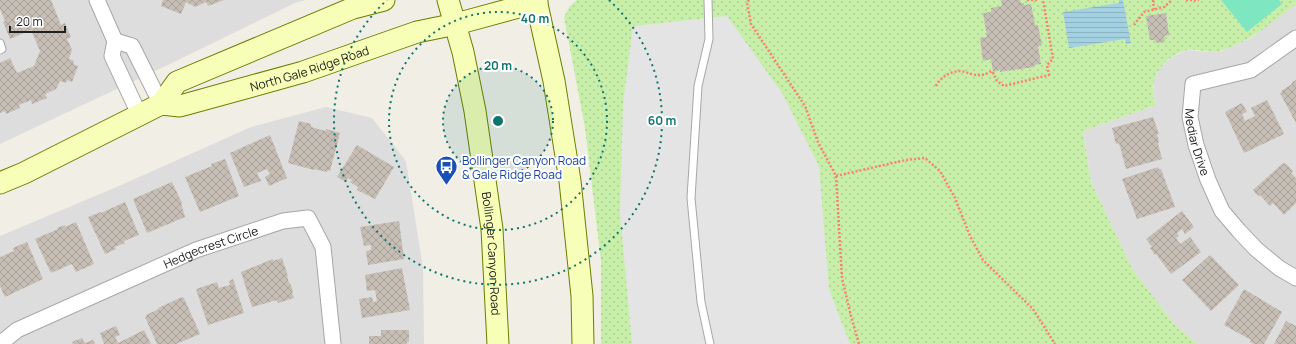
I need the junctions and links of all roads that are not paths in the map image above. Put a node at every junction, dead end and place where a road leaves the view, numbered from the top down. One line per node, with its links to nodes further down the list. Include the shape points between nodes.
1 (97, 0): 8 (street)
2 (384, 0): 11 (street, North Gale Ridge Road, via 353,8 177,82)
3 (448, 0): 6 (street, Bollinger Canyon Road)
4 (708, 0): 19 (lane, via 709,39 698,86 691,198 701,302)
5 (539, 1): 6 (street, North Gale Ridge Road); 18 (street, via 570,180 582,296)
6 (456, 24): 11 (street, North Gale Ridge Road, via 417,32 303,72 180,106); 17 (street, Bollinger Canyon Road, via 474,111 492,229)
7 (1296, 38): 14 (street, Mediar Drive, via 1251,70 1193,84 1190,117 1208,180 1222,210 1256,249)
8 (115, 41): 11 (street, via 132,46); 12 (street, via 112,56)
9 (0, 43): 10 (lane)
10 (0, 50)
11 (161, 104): 12 (street, North Gale Ridge Road)
12 (139, 114): 13 (street, North Gale Ridge Road, via 24,173)
13 (0, 182)
14 (1296, 278)
15 (0, 344): 16 (street, Hedgecrest Circle, via 17,330 196,250 283,221 308,218 323,247)
16 (333, 344)
17 (498, 344)
18 (583, 344)
19 (710, 344)

